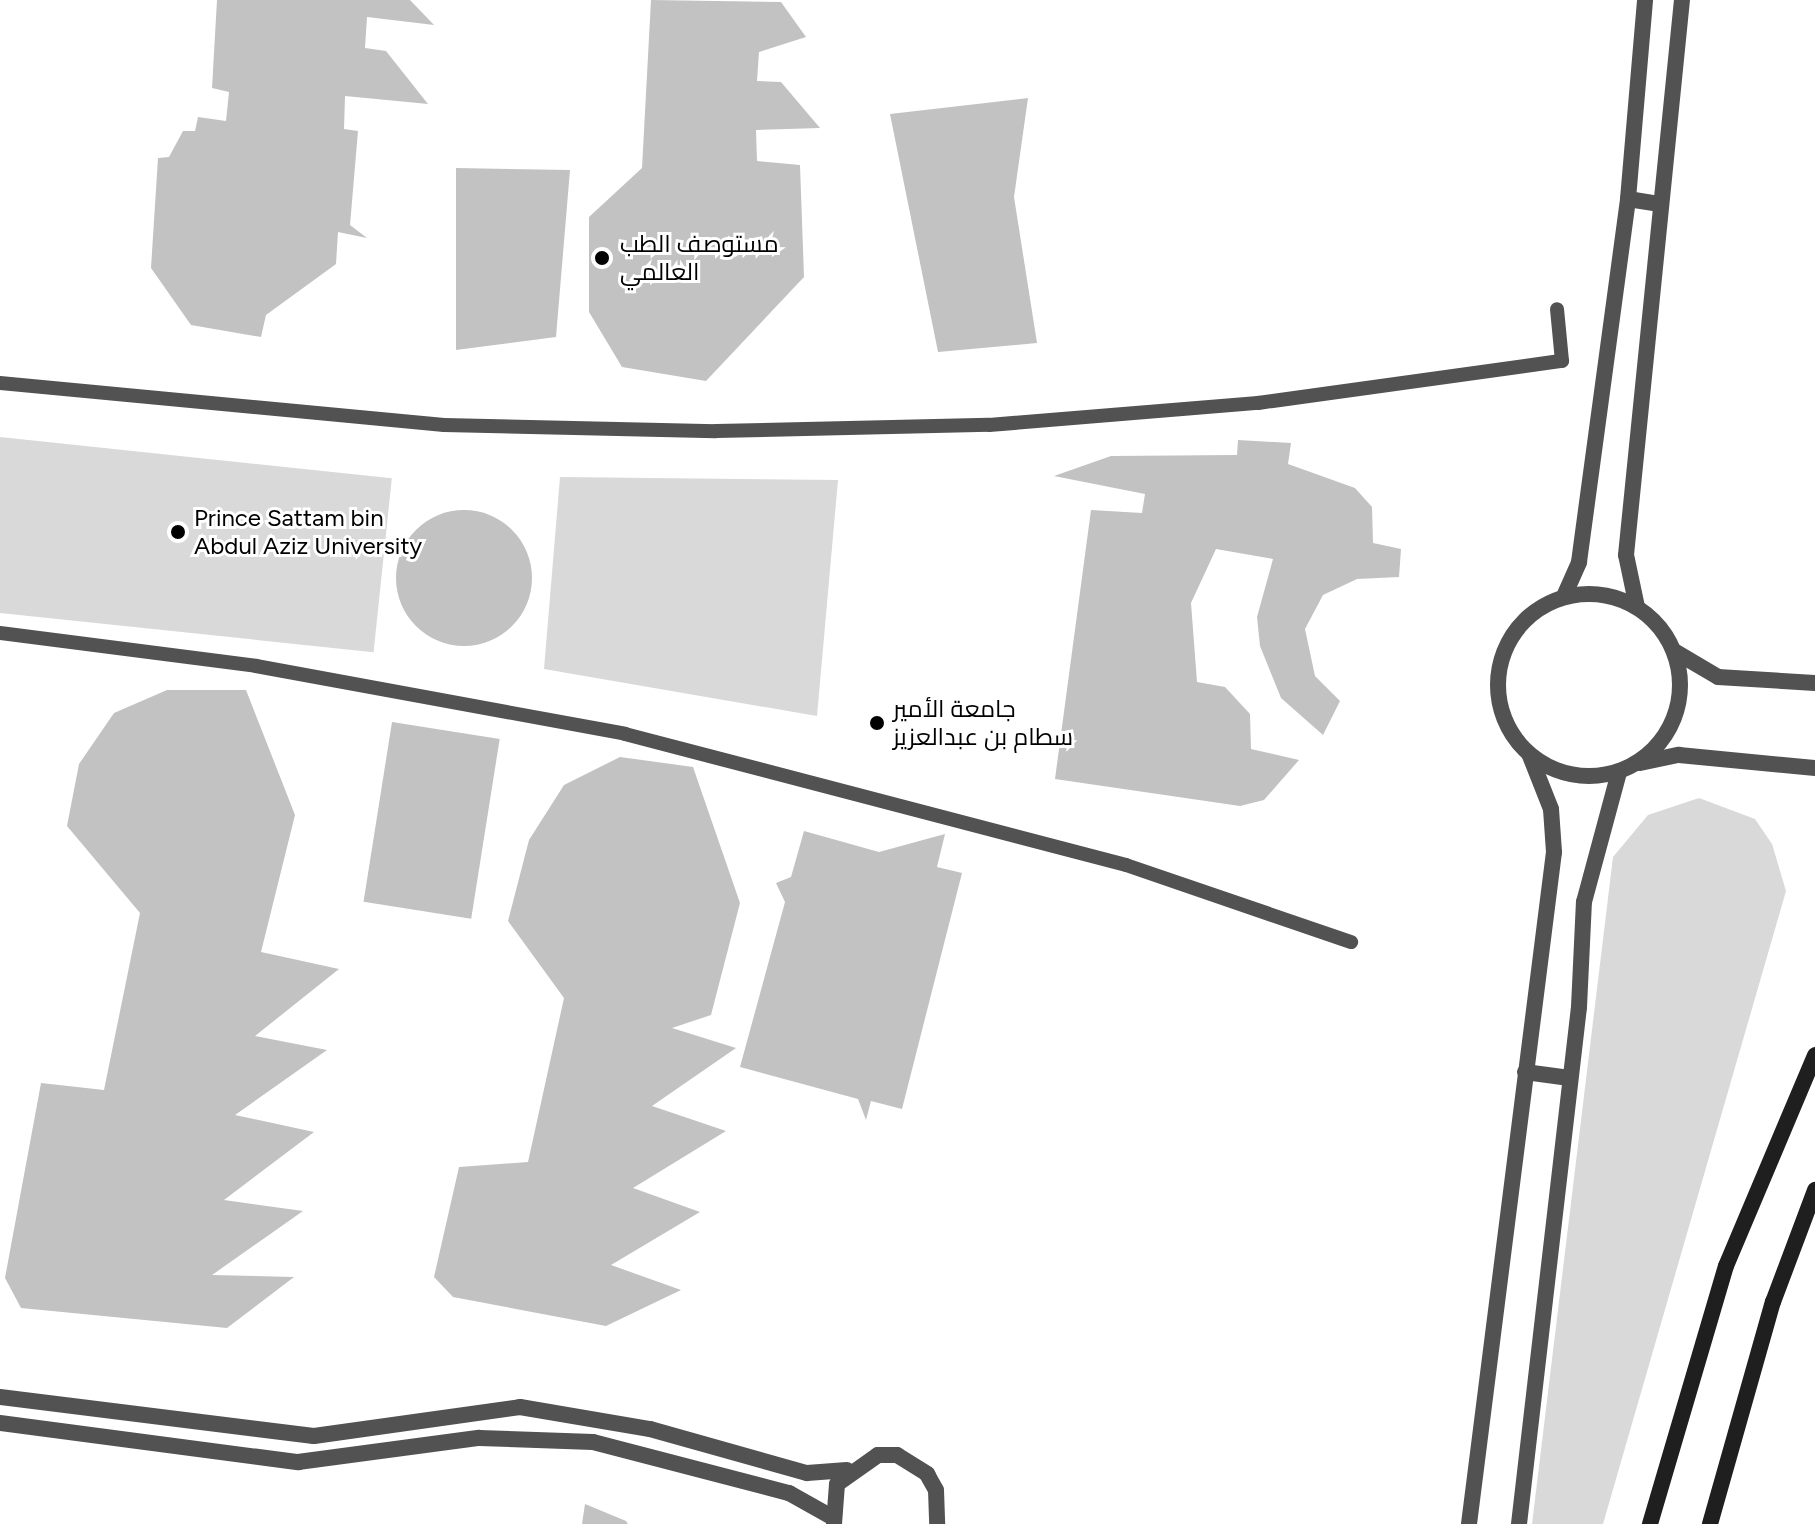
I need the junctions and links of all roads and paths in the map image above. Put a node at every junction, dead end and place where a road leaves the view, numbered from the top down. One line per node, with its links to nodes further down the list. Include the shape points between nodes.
1 (1645, 0): 3 (street)
2 (1682, 0): 4 (street)
3 (1628, 199): 4 (street); 7 (street, via 1579,562)
4 (1659, 204): 8 (street, via 1626,555)
5 (1557, 309): 6 (street, via 1562,361 1258,403 989,425 716,431 444,425)
6 (0, 383)
7 (1565, 594): 8 (street, via 1612,596); 12 (street, via 1534,612 1502,656 1501,710)
8 (1637, 607): 10 (street)
9 (0, 633): 16 (street, via 256,666 625,734 1126,865)
10 (1674, 651): 11 (street, via 1718,677); 13 (street, via 1681,682 1676,713 1662,742)
11 (1815, 683)
12 (1530, 756): 15 (street, via 1573,775); 18 (street, via 1551,809 1554,852)
13 (1638, 763): 14 (street, via 1679,755); 15 (street)
14 (1815, 768)
15 (1619, 772): 19 (street, via 1584,902)
16 (1351, 942)
17 (1815, 1055): 28 (main road, via 1726,1266)
18 (1525, 1072): 19 (street); 26 (street)
19 (1570, 1078): 27 (street)
20 (1815, 1190): 29 (main road, via 1773,1302)
21 (0, 1397): 23 (street, via 314,1436 520,1407 650,1429 807,1473)
22 (0, 1423): 24 (street, via 298,1462 479,1438 593,1442 789,1493)
23 (847, 1470): 24 (street); 25 (street, via 878,1455 913,1462 936,1490)
24 (833, 1521)
25 (937, 1524)
26 (1469, 1524)
27 (1519, 1524)
28 (1650, 1524)
29 (1710, 1524)

